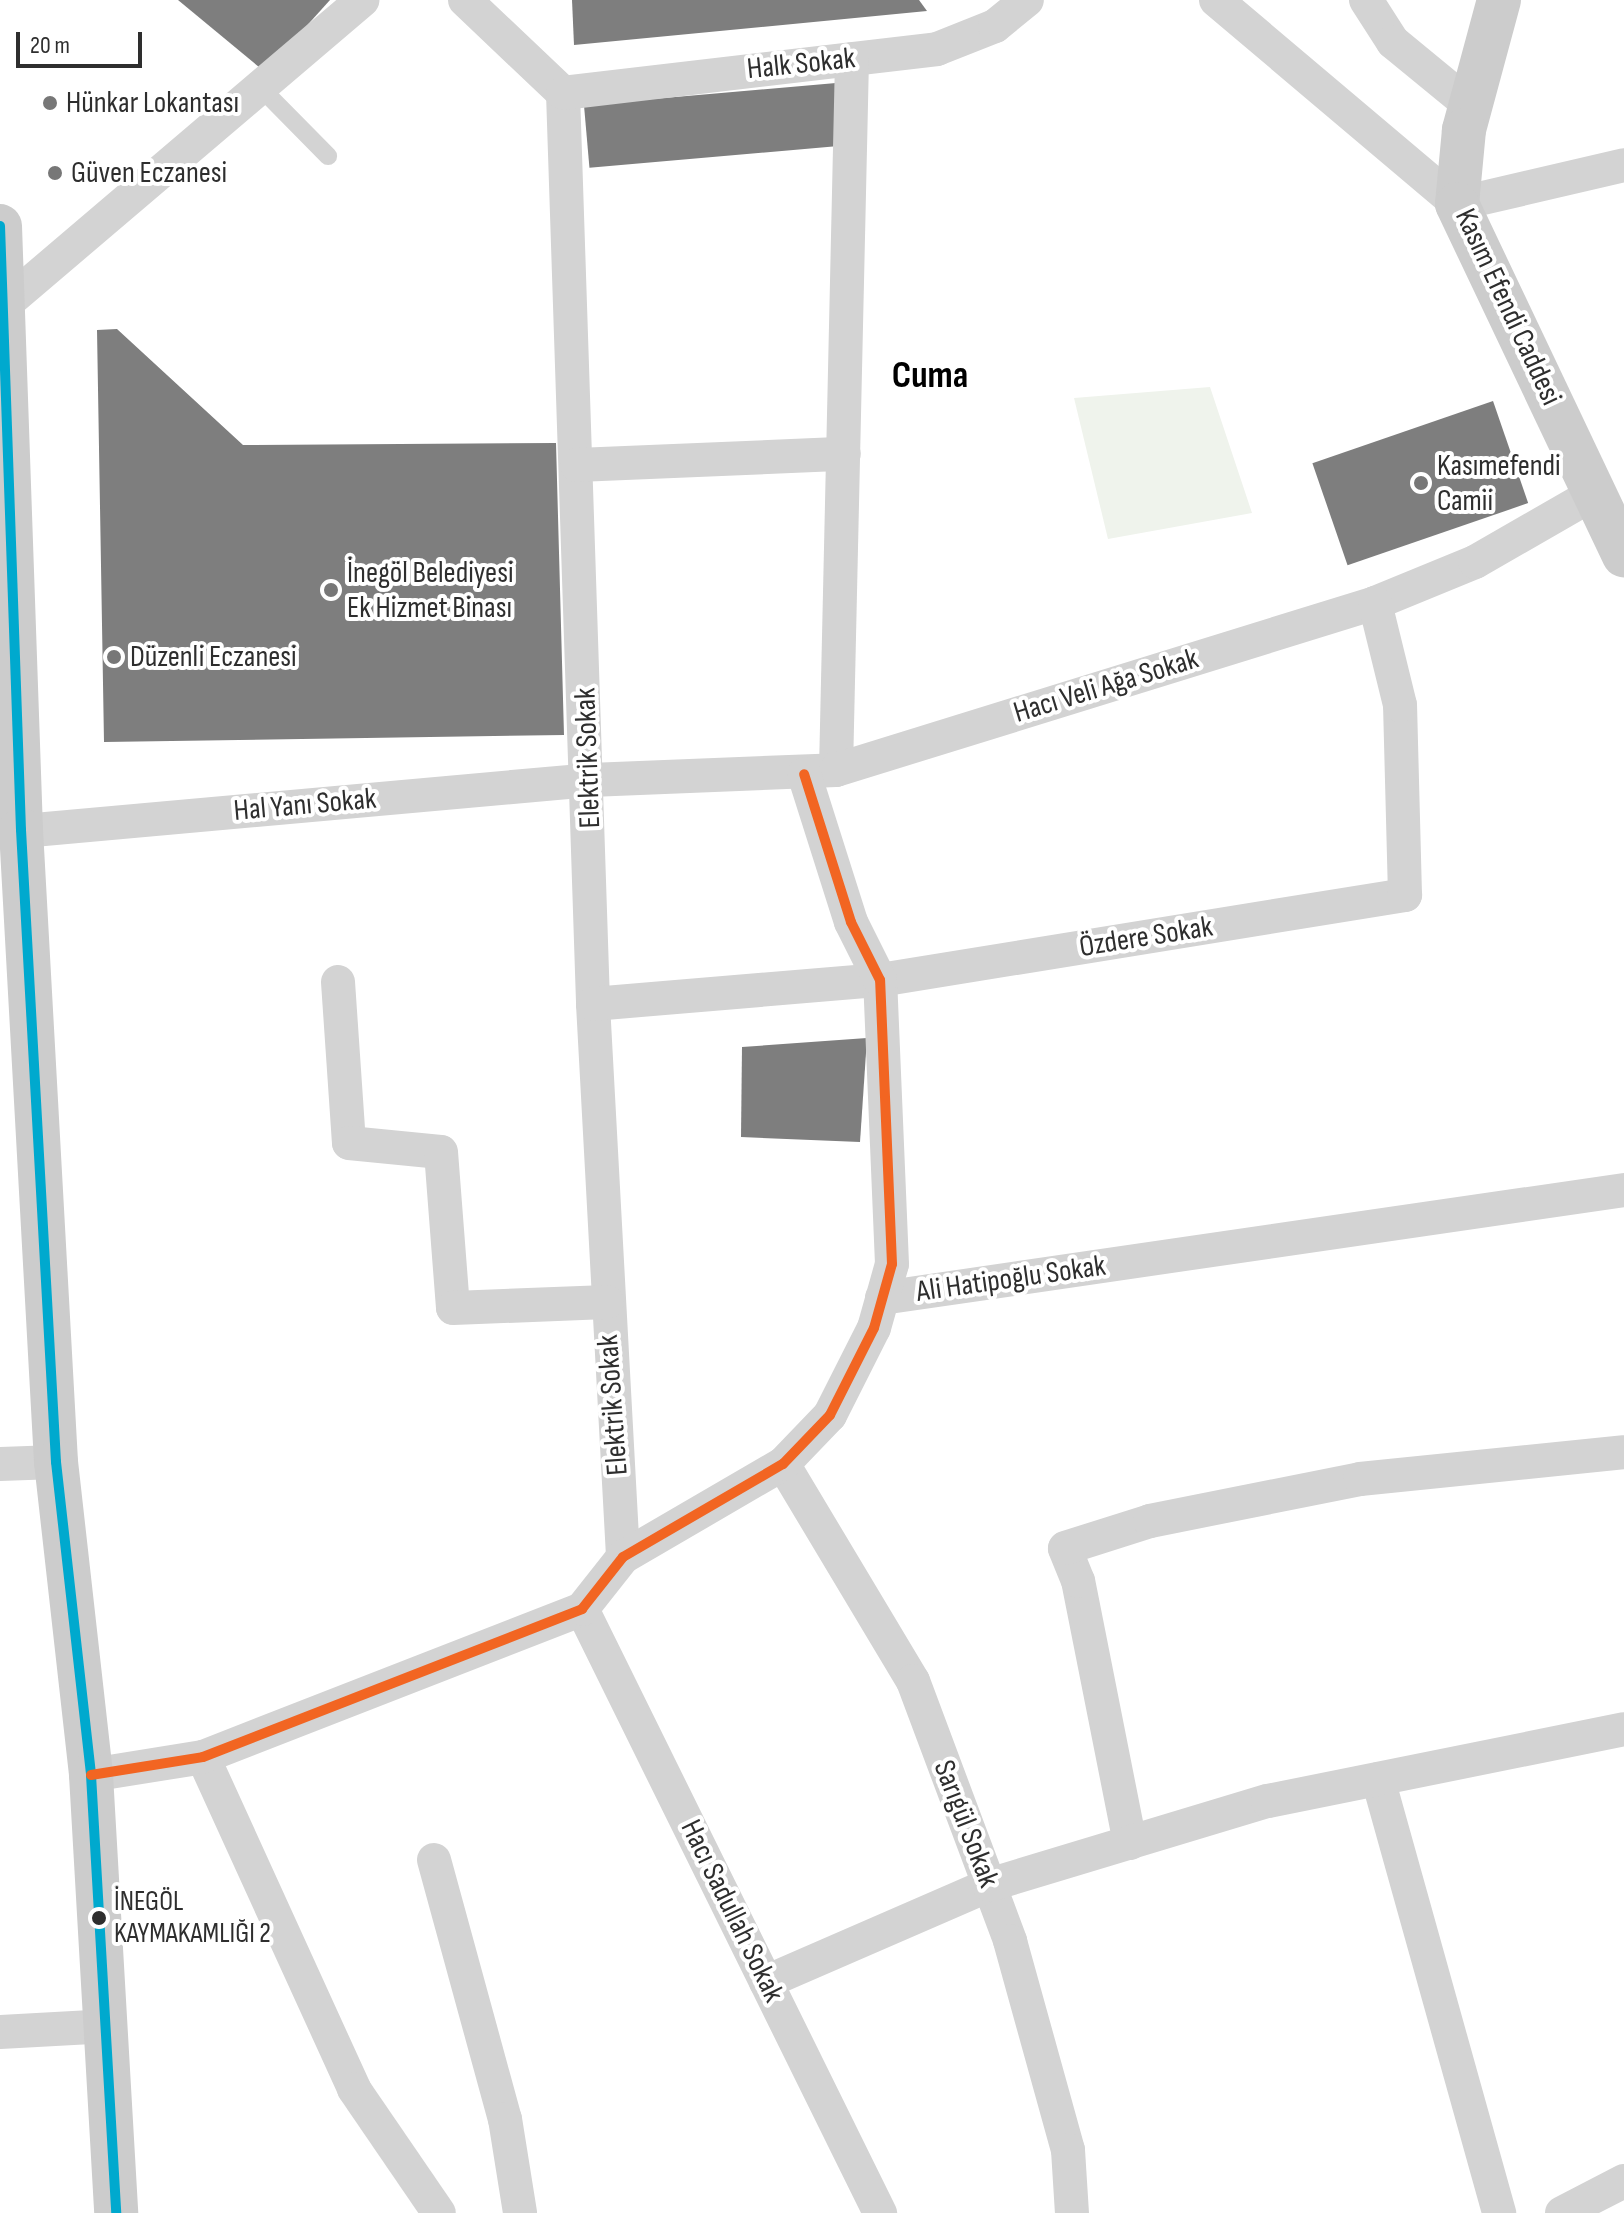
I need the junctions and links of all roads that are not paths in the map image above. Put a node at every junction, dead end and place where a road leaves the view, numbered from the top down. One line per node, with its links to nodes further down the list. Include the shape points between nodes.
1 (362, 0): 8 (street)
2 (465, 0): 9 (street)
3 (1027, 0): 7 (street, Halk Sokak, via 995,26 937,49)
4 (1216, 0): 13 (street)
5 (1366, 0): 10 (street, via 1393,42)
6 (1499, 0): 10 (main road, Kasım Efendi Caddesi)
7 (852, 59): 9 (street, Halk Sokak); 17 (street)
8 (260, 87): 11 (lane); 15 (street)
9 (563, 93): 18 (street, Elektrik Sokak)
10 (1471, 106): 13 (main road, Kasım Efendi Caddesi)
11 (328, 156)
12 (1624, 165): 13 (street)
13 (1457, 204): 19 (main road, Kasım Efendi Caddesi)
14 (0, 226): 15 (main road)
15 (3, 306): 16 (main road)
16 (3, 405): 24 (main road)
17 (844, 454): 18 (street); 22 (street)
18 (577, 465): 23 (street, Elektrik Sokak)
19 (1595, 493): 20 (main road, Kasım Efendi Caddesi); 21 (street, Hacı Veli Ağa Sokak, via 1475,562)
20 (1624, 555)
21 (1375, 603): 22 (street, Hacı Veli Ağa Sokak); 25 (street, Özdere Sokak, via 1400,705 1405,895)
22 (820, 772): 23 (street, Hacı Veli Ağa Sokak); 25 (street, via 851,922)
23 (590, 780): 24 (street, Hal Yanı Sokak); 27 (street, Elektrik Sokak)
24 (10, 832): 32 (main road)
25 (880, 980): 27 (street, Özdere Sokak); 29 (street, via 892,1264)
26 (338, 982): 30 (street, via 349,1143 441,1152 453,1308)
27 (593, 1004): 30 (street, Elektrik Sokak)
28 (1624, 1190): 29 (street, Ali Hatipoğlu Sokak)
29 (882, 1298): 34 (street, Ali Hatipoğlu Sokak, via 830,1415)
30 (607, 1302): 35 (street, Elektrik Sokak)
31 (1624, 1452): 41 (street, via 1360,1479 1150,1521 1065,1548 1078,1581)
32 (56, 1462): 33 (street); 39 (main road)
33 (0, 1464)
34 (783, 1464): 35 (street, Ali Hatipoğlu Sokak); 43 (street, Sarıgül Sokak, via 913,1681)
35 (623, 1557): 36 (street, Ali Hatipoğlu Sokak)
36 (582, 1609): 38 (street); 44 (street, Hacı Sadullah Sokak)
37 (1624, 1729): 40 (street)
38 (203, 1757): 39 (street); 50 (street, via 354,2089)
39 (91, 1775): 45 (main road)
40 (1378, 1779): 41 (street, via 1268,1801); 54 (street)
41 (1130, 1843): 43 (street)
42 (434, 1860): 51 (street, via 505,2119)
43 (989, 1885): 44 (street); 53 (street, Sarıgül Sokak, via 1068,2150)
44 (766, 1982): 52 (street, Hacı Sadullah Sokak)
45 (110, 2026): 46 (street); 49 (main road)
46 (0, 2032)
47 (1624, 2181): 48 (street)
48 (1578, 2209)
49 (116, 2213)
50 (439, 2213)
51 (520, 2213)
52 (880, 2213)
53 (1072, 2213)
54 (1499, 2213)

